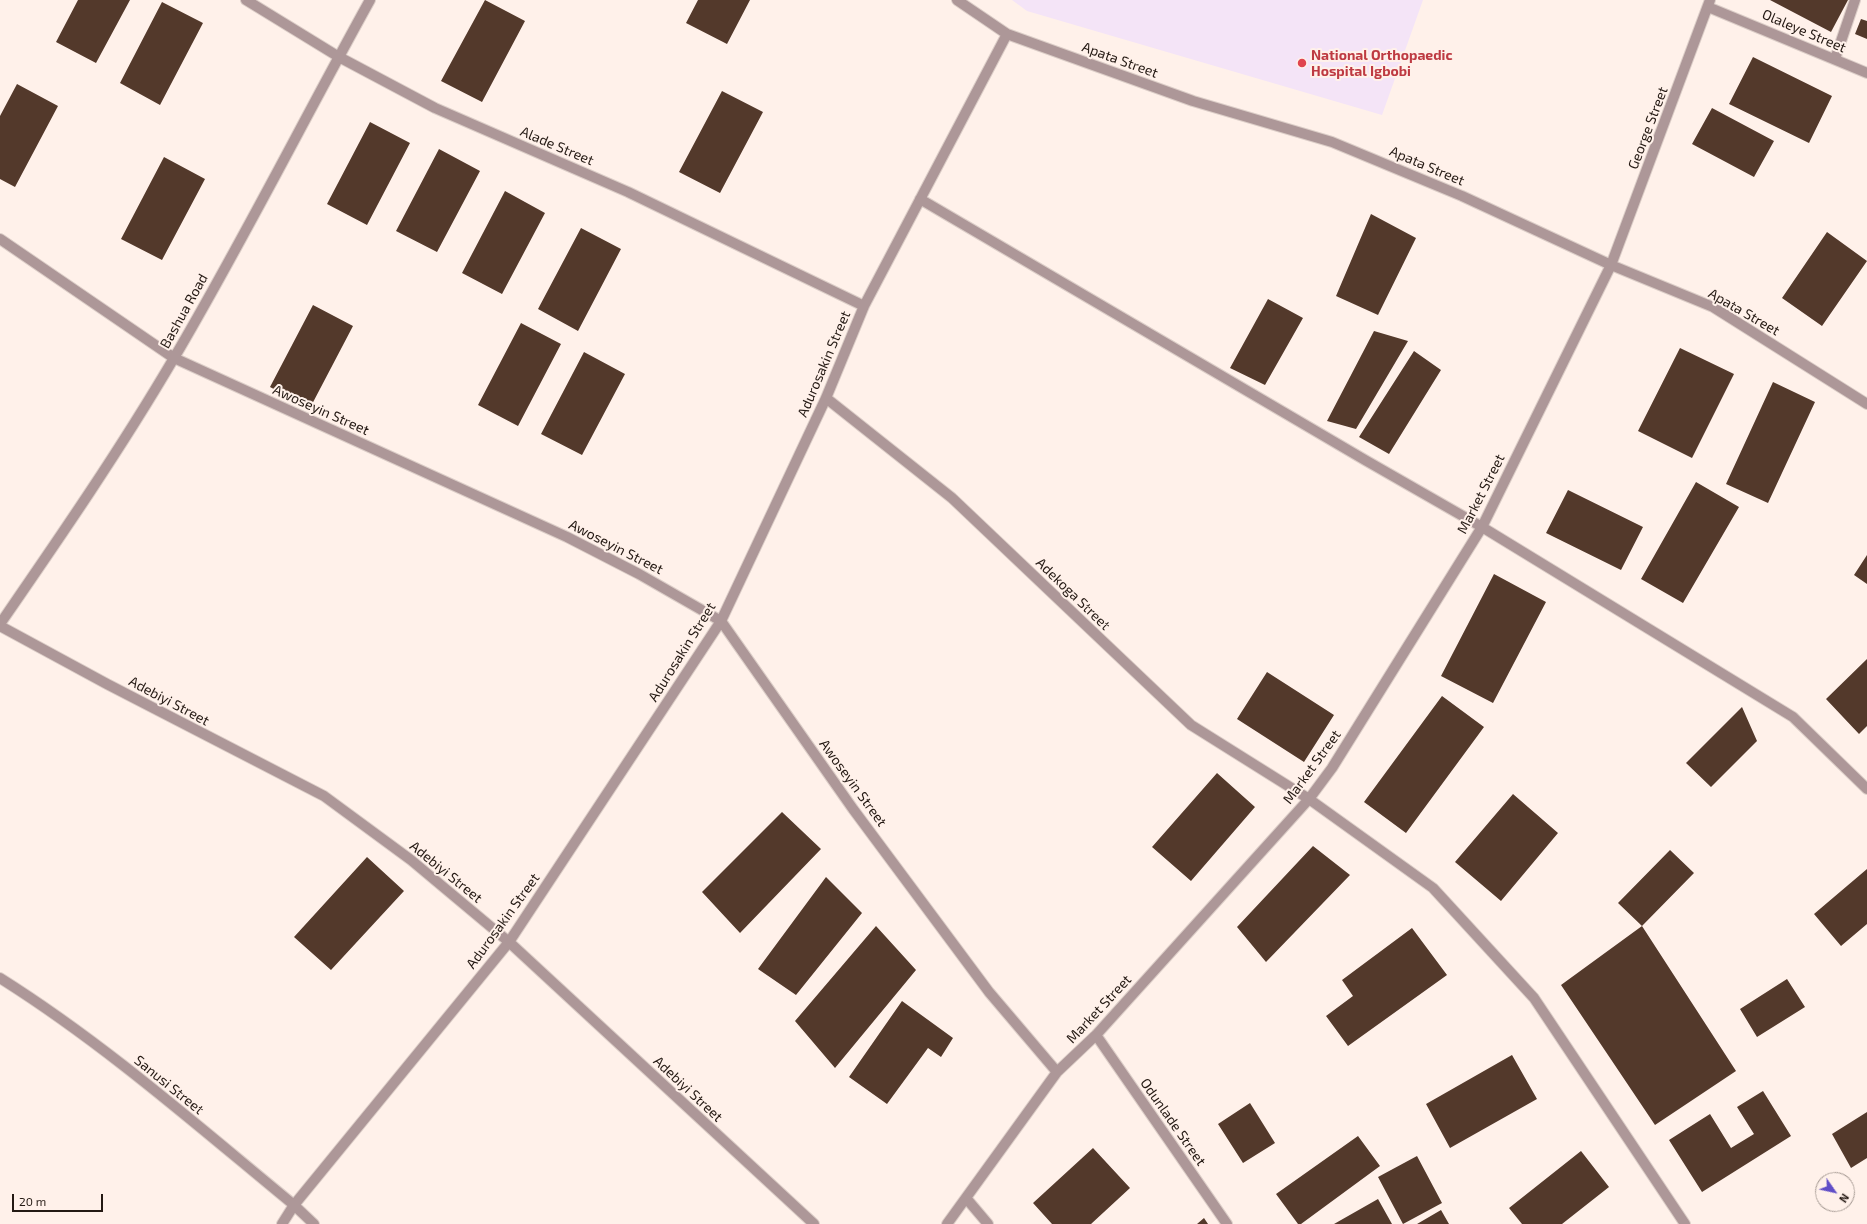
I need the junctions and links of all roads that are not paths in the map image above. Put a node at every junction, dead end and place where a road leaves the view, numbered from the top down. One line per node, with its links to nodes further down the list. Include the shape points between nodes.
1 (246, 0): 7 (street, Alade Street)
2 (370, 0): 7 (street, Bashua Road)
3 (956, 0): 6 (street, Apata Street)
4 (1855, 0): 8 (street)
5 (1709, 3): 8 (street, Olaleye Street); 12 (street, George Street)
6 (1007, 34): 10 (street, Adurosakin Street); 12 (street, Apata Street, via 1193,101 1332,142 1462,196)
7 (339, 57): 13 (street, Alade Street, via 435,108 628,192); 14 (street, Bashua Road)
8 (1834, 59): 9 (street, Olaleye Street)
9 (1867, 73)
10 (920, 199): 13 (street, Adurosakin Street); 17 (street)
11 (0, 239): 14 (street, Awoseyin Street)
12 (1611, 265): 16 (street, Apata Street, via 1713,307); 17 (street, Market Street)
13 (864, 306): 15 (street, Adurosakin Street)
14 (174, 358): 18 (street, Awoseyin Street, via 567,537); 19 (street, Bashua Road, via 95,486)
15 (826, 398): 18 (street, Adurosakin Street); 21 (street, Adekoga Street, via 952,498 1191,725)
16 (1867, 404)
17 (1482, 527): 20 (street, via 1793,717); 21 (street, Market Street, via 1332,768)
18 (721, 621): 22 (street, Adurosakin Street); 25 (street, Awoseyin Street, via 853,809 984,985)
19 (0, 625): 22 (street, Adebiyi Street, via 122,692 324,796 411,860)
20 (1867, 789)
21 (1309, 799): 24 (street, Market Street); 34 (street, Adekoga Street, via 1433,888 1534,998)
22 (508, 942): 27 (street, Adurosakin Street); 30 (street, Adebiyi Street)
23 (0, 978): 27 (street, Sanusi Street, via 36,1000 130,1070)
24 (1096, 1035): 25 (street, Market Street); 33 (street, Odunlade Street)
25 (1057, 1072): 26 (street, Market Street)
26 (966, 1198): 31 (street, Market Street); 32 (street)
27 (294, 1205): 28 (street, Adurosakin Street); 29 (street, Sanusi Street)
28 (282, 1224)
29 (314, 1224)
30 (814, 1224)
31 (947, 1224)
32 (988, 1224)
33 (1227, 1224)
34 (1685, 1224)

